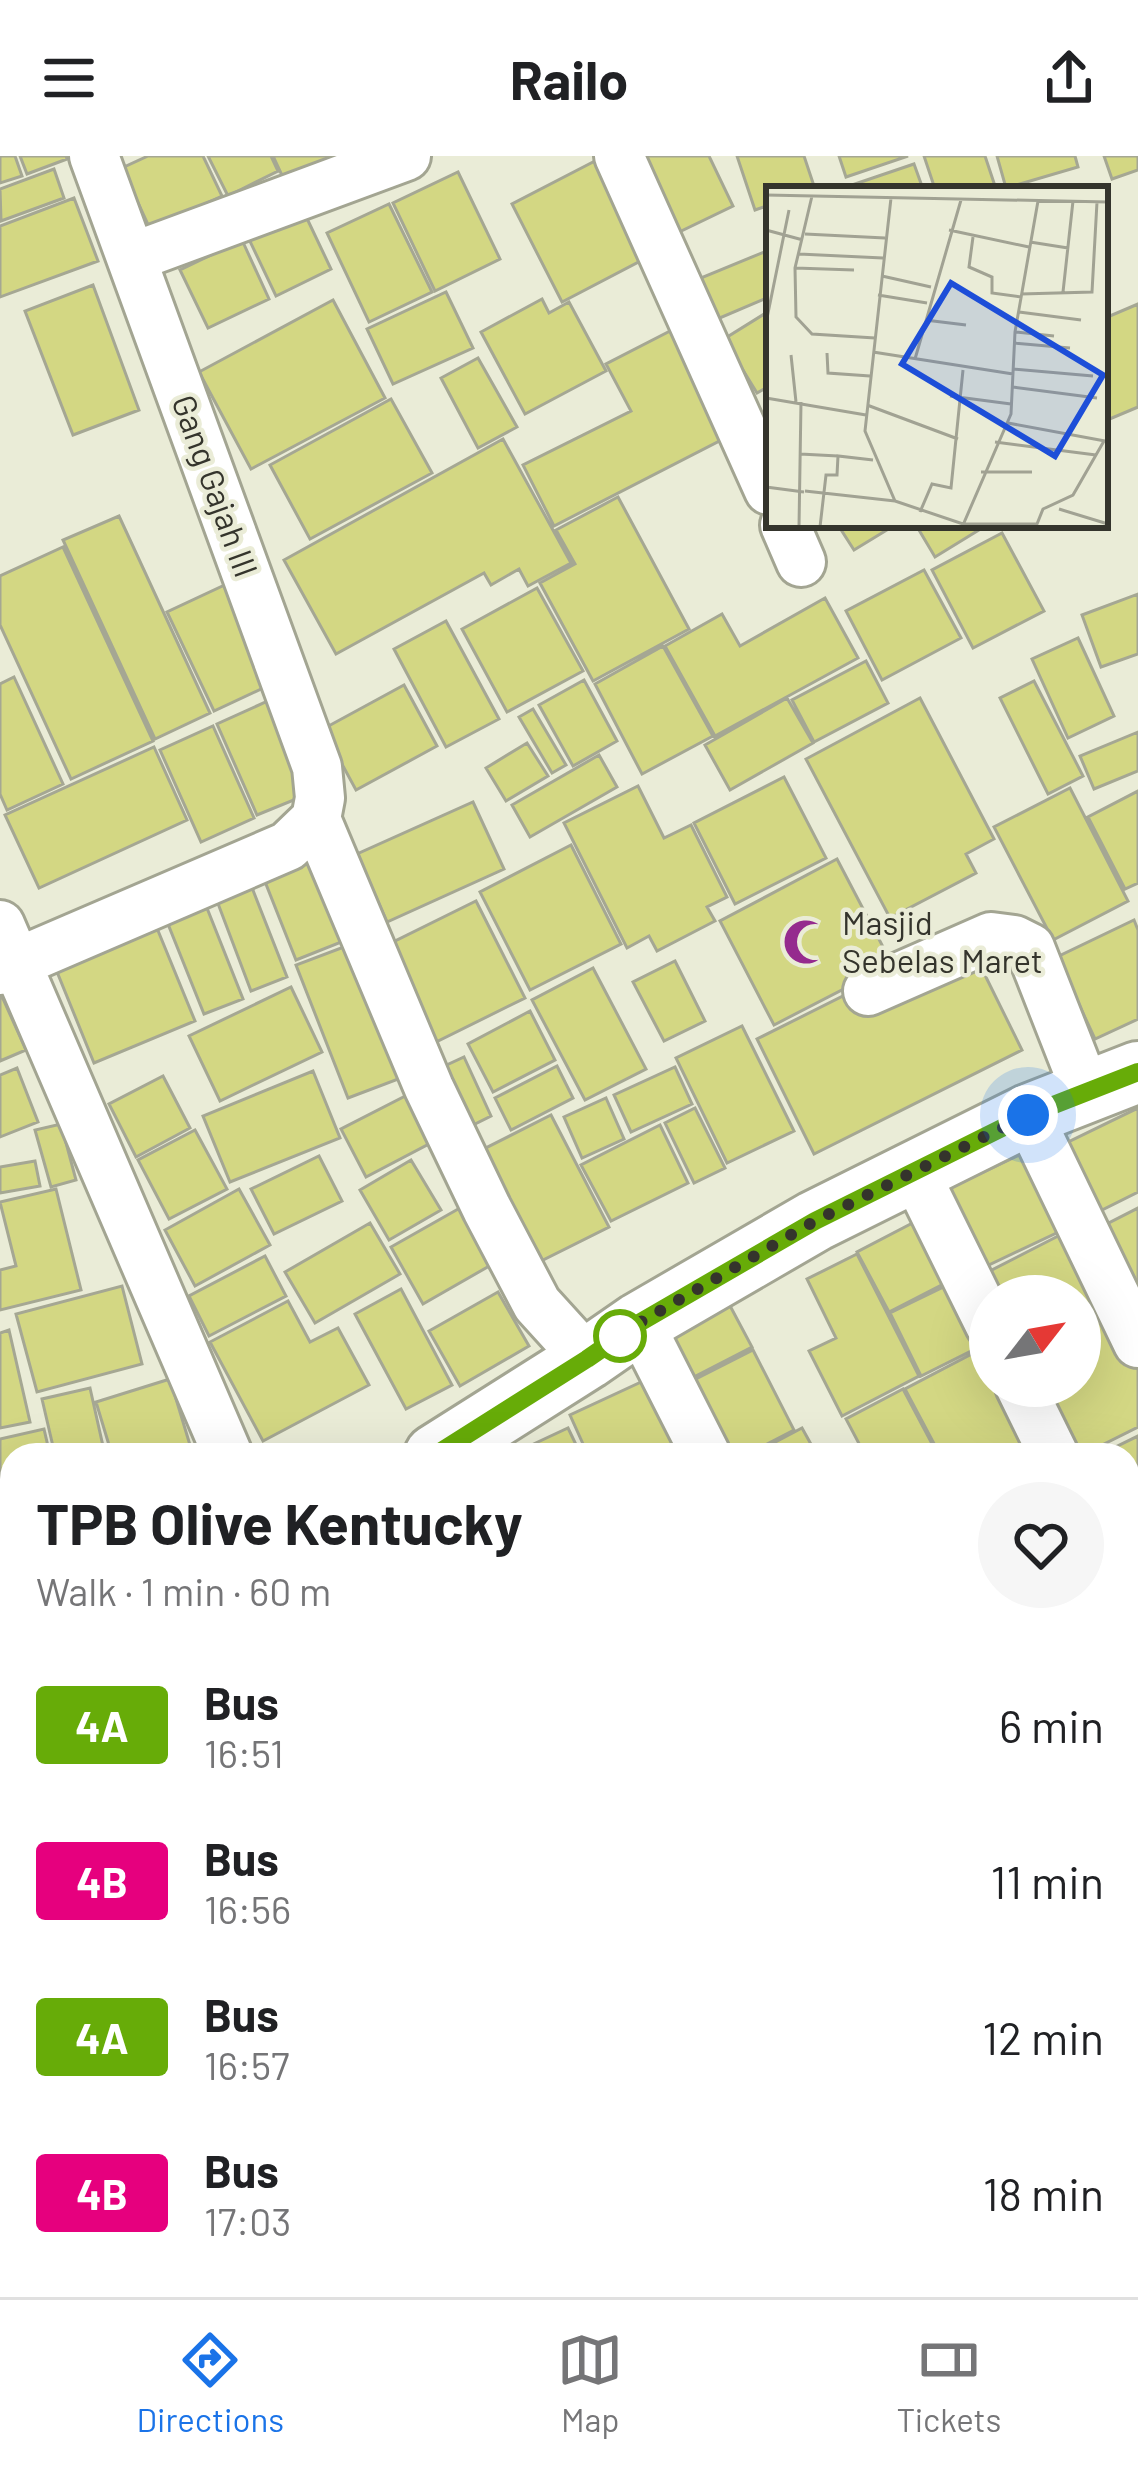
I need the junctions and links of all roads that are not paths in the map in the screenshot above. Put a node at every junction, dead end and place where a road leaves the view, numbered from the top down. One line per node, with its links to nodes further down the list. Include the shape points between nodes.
1 (94, 156): 4 (street, Gang Gajah III)
2 (406, 156): 4 (street)
3 (619, 156): 5 (street)
4 (133, 257): 6 (street, Gang Gajah III, via 317,767)
5 (766, 483)
6 (316, 819): 7 (street, via 288,845); 15 (street, via 487,1209 537,1304)
7 (5, 953): 17 (street)
8 (868, 991): 9 (street, via 991,937 1014,940 1030,949 1081,1078)
9 (1123, 1077): 10 (street)
10 (1028, 1115): 11 (street); 14 (street)
11 (915, 1173): 12 (street); 13 (street)
12 (969, 1282)
13 (639, 1323): 15 (street); 19 (street)
14 (1138, 1343)
15 (587, 1359): 18 (street)
16 (1030, 1407): 20 (street)
17 (223, 1443)
18 (460, 1443)
19 (700, 1443)
20 (1048, 1443)

